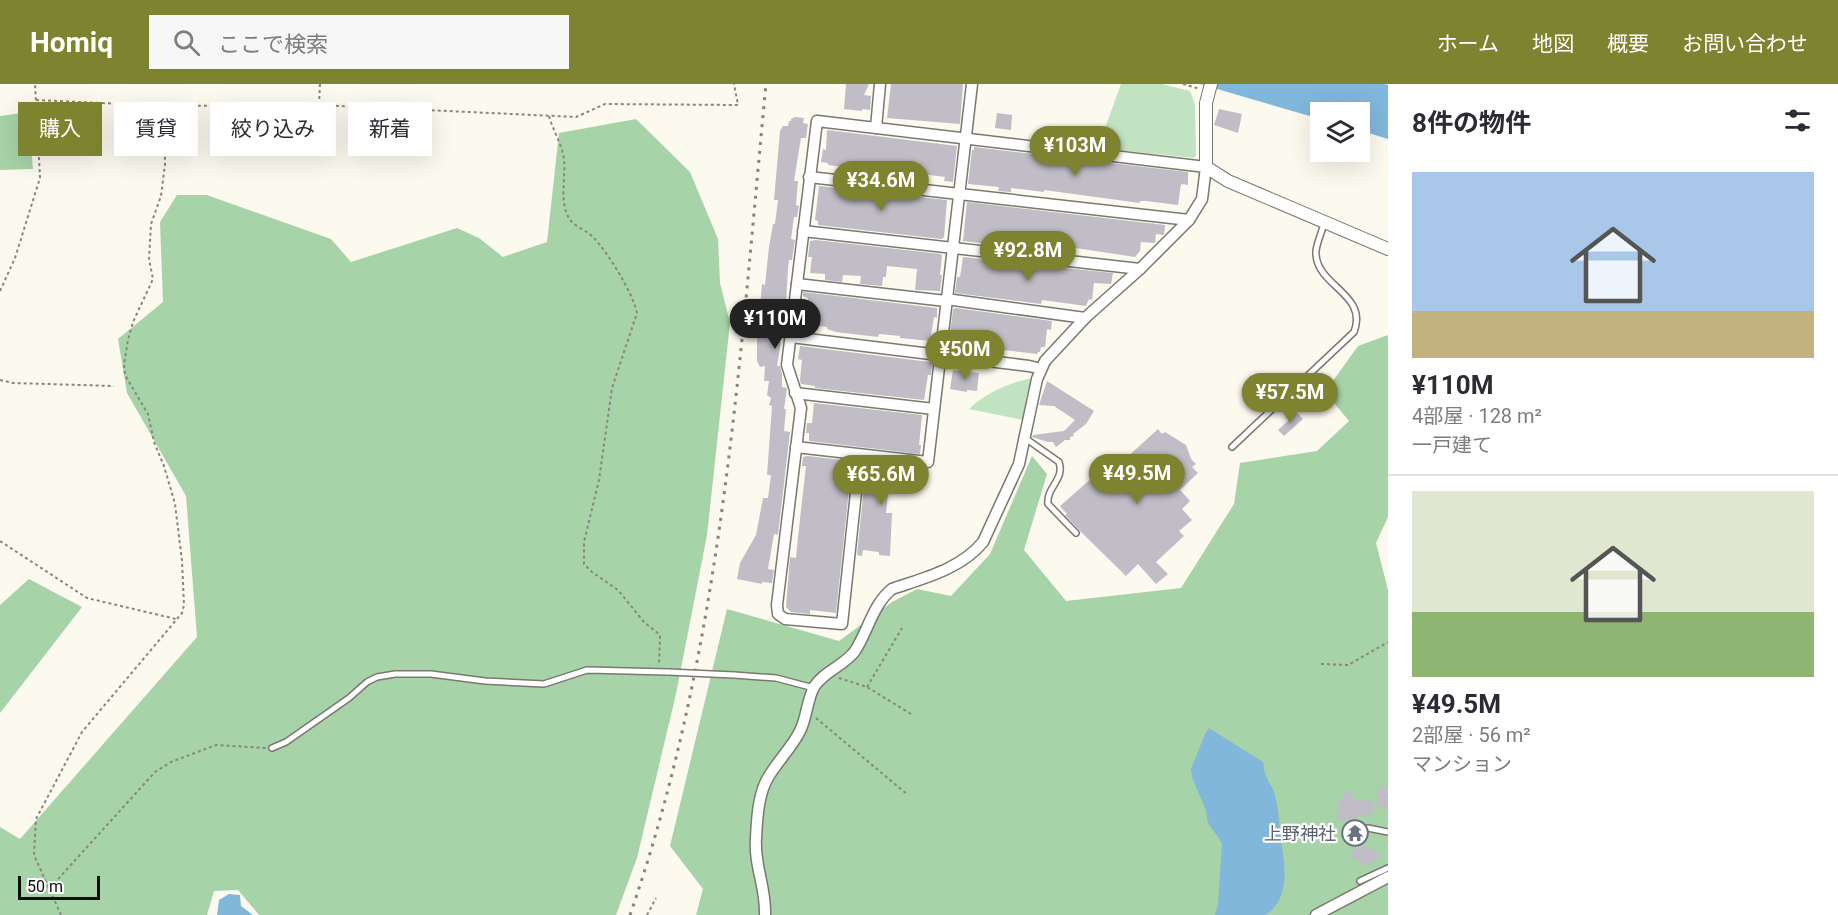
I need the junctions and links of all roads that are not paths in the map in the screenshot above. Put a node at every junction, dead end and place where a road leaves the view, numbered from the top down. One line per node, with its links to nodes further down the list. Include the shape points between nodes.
1 (880, 84): 4 (street)
2 (972, 84): 5 (street)
3 (1209, 88): 6 (street)
4 (876, 128): 5 (street); 7 (street, via 817,122)
5 (966, 138): 6 (street); 8 (street)
6 (1206, 167): 9 (street, via 1202,199); 10 (street, via 1228,181)
7 (809, 177): 8 (street); 11 (street)
8 (958, 194): 9 (street); 12 (street)
9 (1190, 220): 14 (street)
10 (1325, 222): 13 (street); 25 (lane, via 1317,261 1354,306 1354,332)
11 (803, 231): 12 (street); 15 (street)
12 (952, 248): 14 (street); 16 (street)
13 (1388, 249)
14 (1140, 269): 17 (street)
15 (798, 284): 16 (street); 18 (street)
16 (946, 300): 17 (street); 19 (street)
17 (1085, 318): 20 (street, via 1049,354)
18 (791, 338): 19 (street); 21 (street, via 787,365)
19 (939, 356): 20 (street); 22 (street)
20 (1041, 369): 23 (street)
21 (795, 393): 22 (street); 24 (street, via 801,408)
22 (934, 409): 26 (street, via 928,462)
23 (1025, 438): 27 (lane, via 1059,462 1060,479 1049,494 1048,504); 28 (street, via 1019,464 983,542 950,567 886,594 849,658 828,672)
24 (796, 447): 26 (street); 26 (street, via 777,605 778,614 784,619 842,624)
25 (1232, 447)
26 (860, 455)
27 (1076, 533)
28 (814, 688): 29 (lane, bridge, via 776,678 669,672 587,670 544,684 395,674 367,682 286,742); 35 (street, via 800,731 763,790 755,849 765,889)
29 (272, 748)
30 (1368, 828): 31 (lane)
31 (1388, 832)
32 (1388, 868): 34 (lane)
33 (1388, 877): 36 (street)
34 (1360, 881)
35 (765, 915)
36 (1316, 915)

